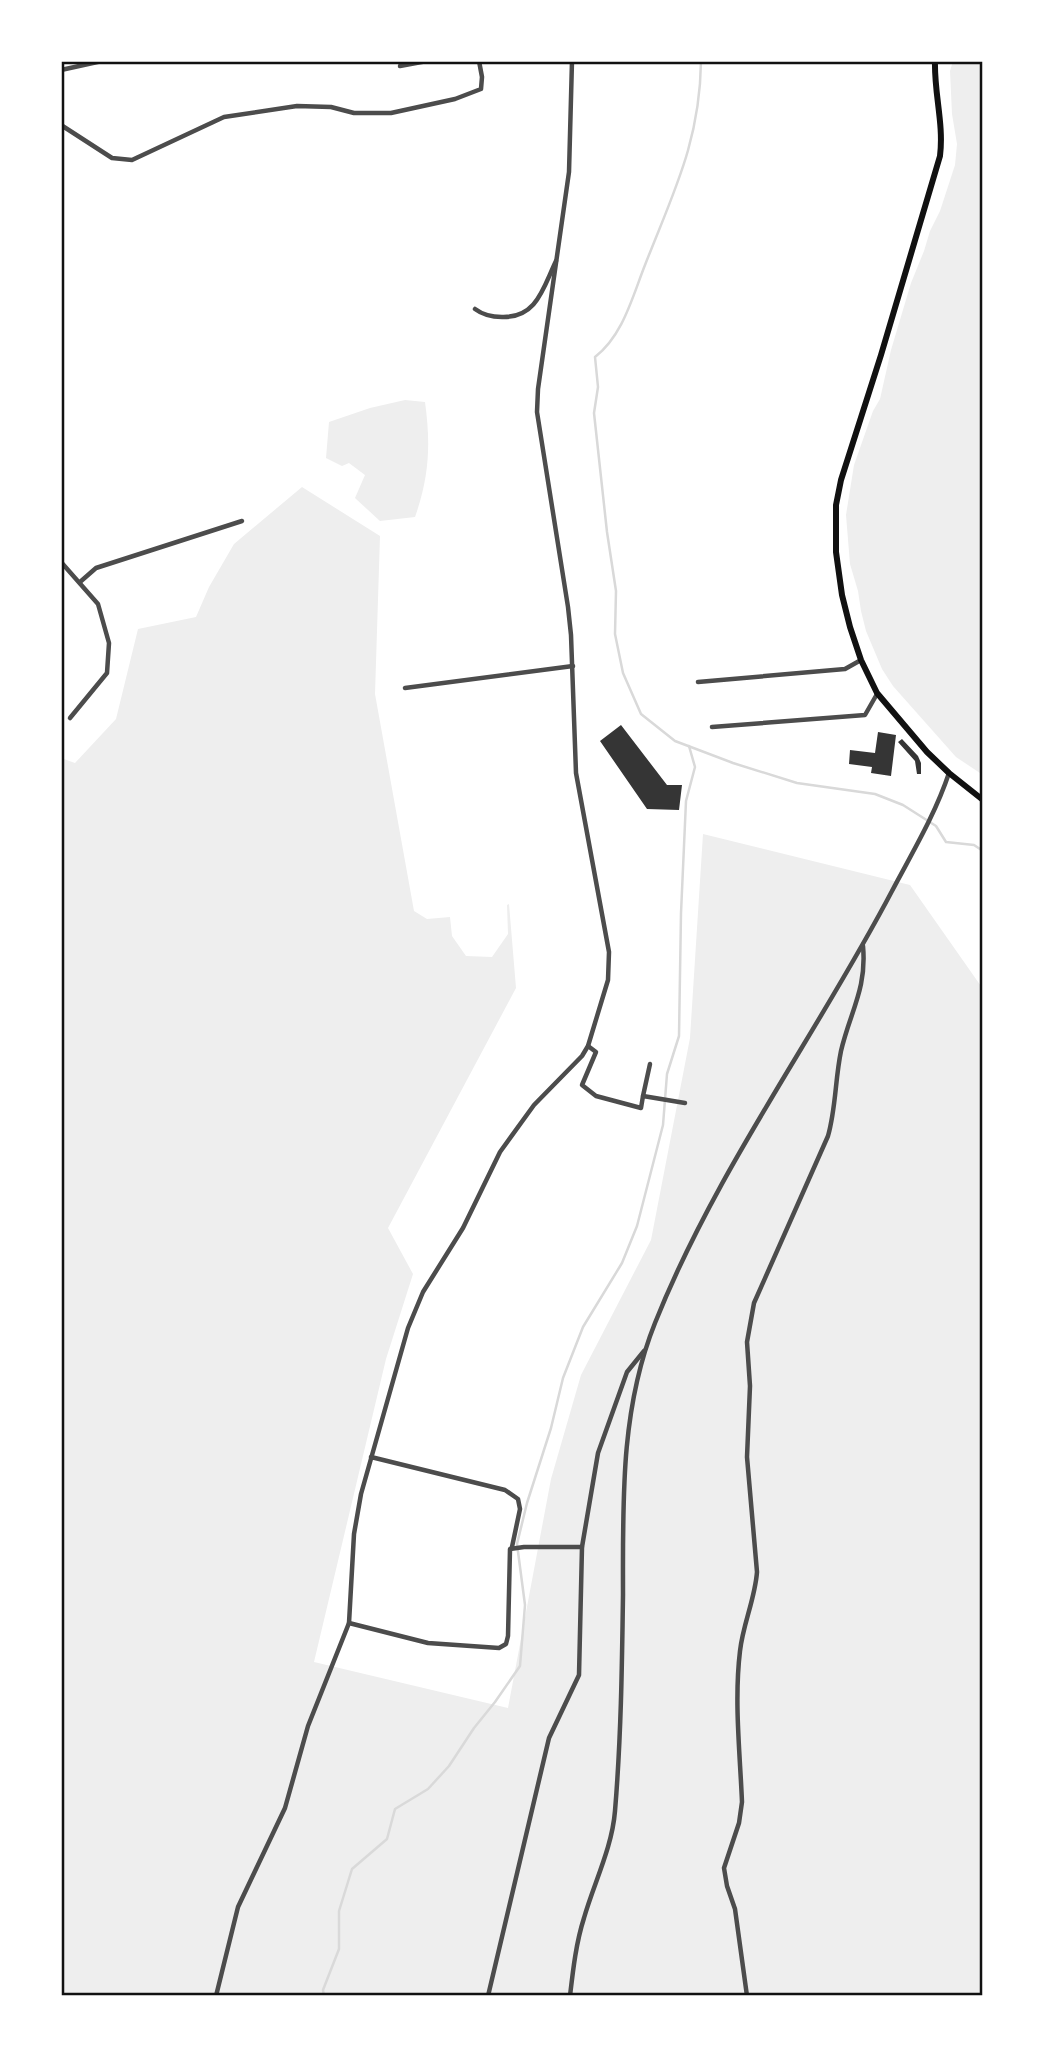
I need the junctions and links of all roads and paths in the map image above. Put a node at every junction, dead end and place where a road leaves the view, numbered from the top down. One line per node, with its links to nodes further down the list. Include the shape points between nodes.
1 (102, 61): 7 (street)
2 (427, 61): 6 (street)
3 (479, 61): 8 (street, via 481,89 461,97 391,113 297,106 224,117 132,160 112,158)
4 (572, 61): 9 (street, via 569,172)
5 (935, 61): 14 (main road, via 940,156 836,505 842,595)
6 (400, 66)
7 (61, 70)
8 (61, 125)
9 (558, 257): 10 (street, via 529,311 499,318); 15 (street, via 537,412 568,607)
10 (475, 309)
11 (242, 521): 13 (street, via 96,568)
12 (61, 562): 13 (street)
13 (80, 582): 19 (street, via 102,615 109,643 107,673)
14 (861, 660): 16 (street, via 845,669); 18 (main road)
15 (572, 666): 17 (street); 24 (street, via 576,773 609,952 608,979)
16 (698, 682)
17 (405, 688)
18 (877, 693): 20 (street, via 865,715); 21 (main road)
19 (70, 718)
20 (712, 727)
21 (949, 773): 22 (main road); 23 (street)
22 (983, 800)
23 (863, 946): 28 (street, via 687,1249); 36 (street, via 862,990 842,1048 831,1126 749,1321 747,1457 757,1572 739,1662 742,1802 724,1868 735,1909)
24 (588, 1046): 26 (street, via 596,1052 582,1085 596,1096 640,1108); 29 (street, via 505,1144 463,1228 423,1292)
25 (650, 1064): 26 (street)
26 (643, 1096): 27 (street)
27 (685, 1103)
28 (645, 1351): 31 (street, via 627,1372 598,1453); 35 (street, via 632,1398 622,1505 621,1719 615,1812 583,1920)
29 (370, 1457): 30 (street, via 505,1490 518,1499 520,1509); 32 (street, via 354,1534)
30 (512, 1547): 31 (street); 32 (street, via 508,1636 499,1648 428,1643)
31 (582, 1547): 34 (street, via 579,1675 549,1738)
32 (349, 1623): 33 (street, via 308,1726 285,1808 238,1907)
33 (216, 1996)
34 (488, 1996)
35 (570, 1996)
36 (747, 1996)

